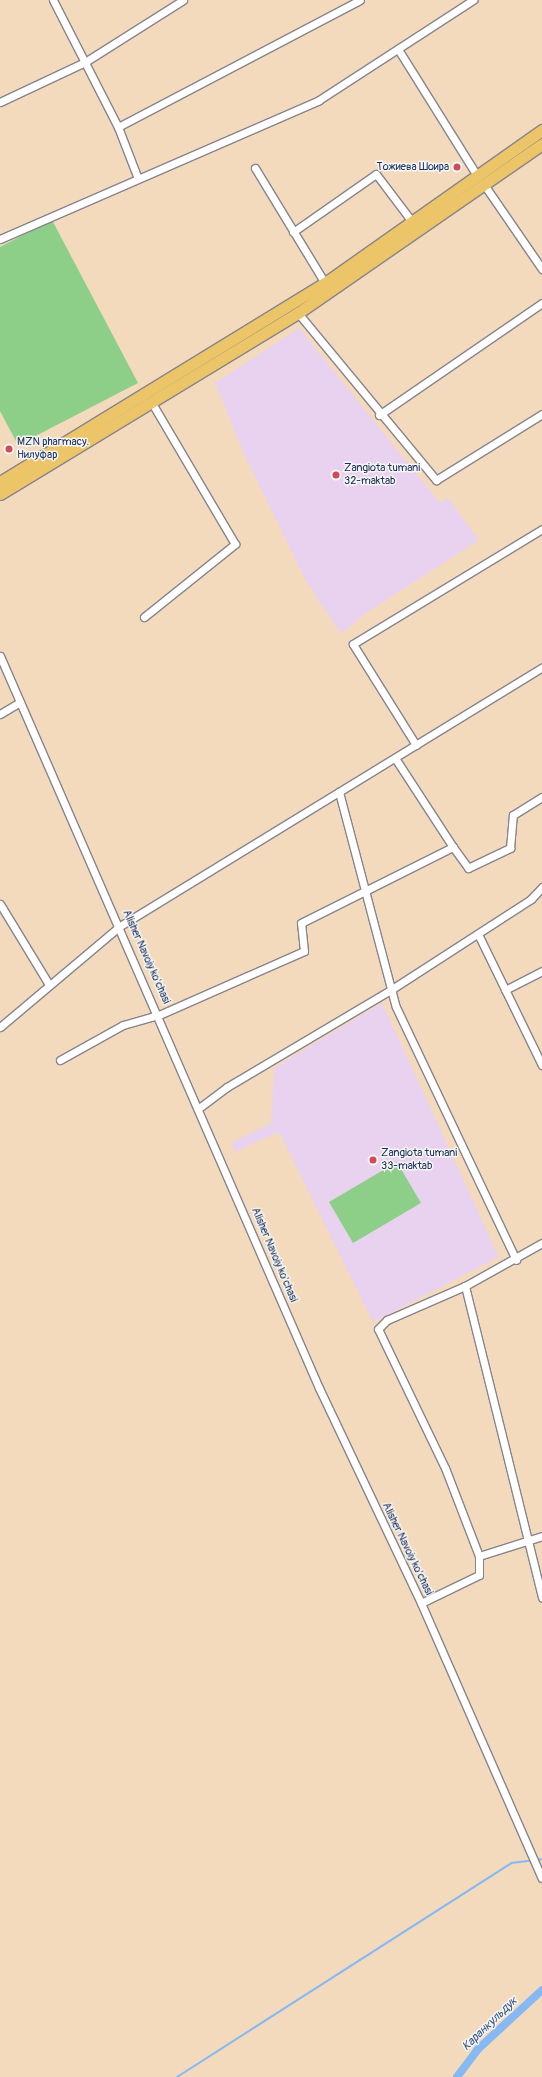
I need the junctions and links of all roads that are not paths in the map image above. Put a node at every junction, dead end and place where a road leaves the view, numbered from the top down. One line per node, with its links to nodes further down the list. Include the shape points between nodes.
1 (53, 0): 6 (street)
2 (183, 0): 6 (street)
3 (360, 0): 8 (street)
4 (472, 0): 5 (street)
5 (398, 50): 12 (street, via 319,100); 13 (street)
6 (85, 62): 7 (street); 8 (street)
7 (0, 102)
8 (118, 127): 12 (street)
9 (542, 130): 13 (main road)
10 (542, 144): 13 (main road)
11 (255, 168): 15 (street, via 289,219)
12 (137, 176): 16 (street)
13 (482, 181): 14 (main road); 17 (street); 20 (main road)
14 (413, 223): 15 (street, via 376,174); 18 (main road)
15 (293, 232): 18 (street)
16 (0, 239)
17 (542, 269)
18 (325, 283): 24 (main road)
19 (542, 303): 23 (street)
20 (298, 313): 21 (main road); 23 (street)
21 (152, 404): 25 (main road); 27 (street, via 235,544)
22 (542, 414): 23 (street, via 436,480)
23 (379, 415)
24 (0, 482)
25 (0, 494)
26 (542, 529): 32 (street, via 353,644)
27 (144, 617)
28 (0, 656): 30 (street, Alisher Navoiy ko'chasi)
29 (542, 667): 32 (street)
30 (20, 702): 31 (street); 40 (street, Alisher Navoiy ko'chasi)
31 (0, 714)
32 (416, 744): 33 (street)
33 (395, 758): 34 (street); 36 (street)
34 (340, 792): 38 (street); 40 (street)
35 (542, 797): 36 (street, via 513,815 510,848 468,868)
36 (453, 848): 38 (street)
37 (542, 887): 41 (street, via 531,899)
38 (366, 890): 44 (street); 46 (street, via 301,922 304,951)
39 (0, 904): 43 (street)
40 (120, 926): 43 (street); 46 (street, Alisher Navoiy ko'chasi)
41 (478, 934): 44 (street); 45 (street)
42 (542, 971): 45 (street)
43 (48, 983): 47 (street)
44 (392, 989): 50 (street, via 227,1086); 52 (street, via 396,1007)
45 (505, 990): 49 (street)
46 (159, 1015): 48 (street, via 123,1025); 50 (street, Alisher Navoiy ko'chasi)
47 (0, 1027)
48 (60, 1060)
49 (542, 1065)
50 (199, 1108): 58 (street, Alisher Navoiy ko'chasi, via 319,1388)
51 (542, 1244): 52 (street)
52 (516, 1260): 53 (street)
53 (465, 1286): 55 (street); 56 (street, via 388,1320 378,1329 445,1468)
54 (542, 1536): 55 (street)
55 (526, 1540): 56 (street); 57 (street)
56 (479, 1556): 58 (street, via 479,1575)
57 (542, 1598)
58 (421, 1603): 59 (street, Alisher Navoiy ko'chasi)
59 (542, 1876)

